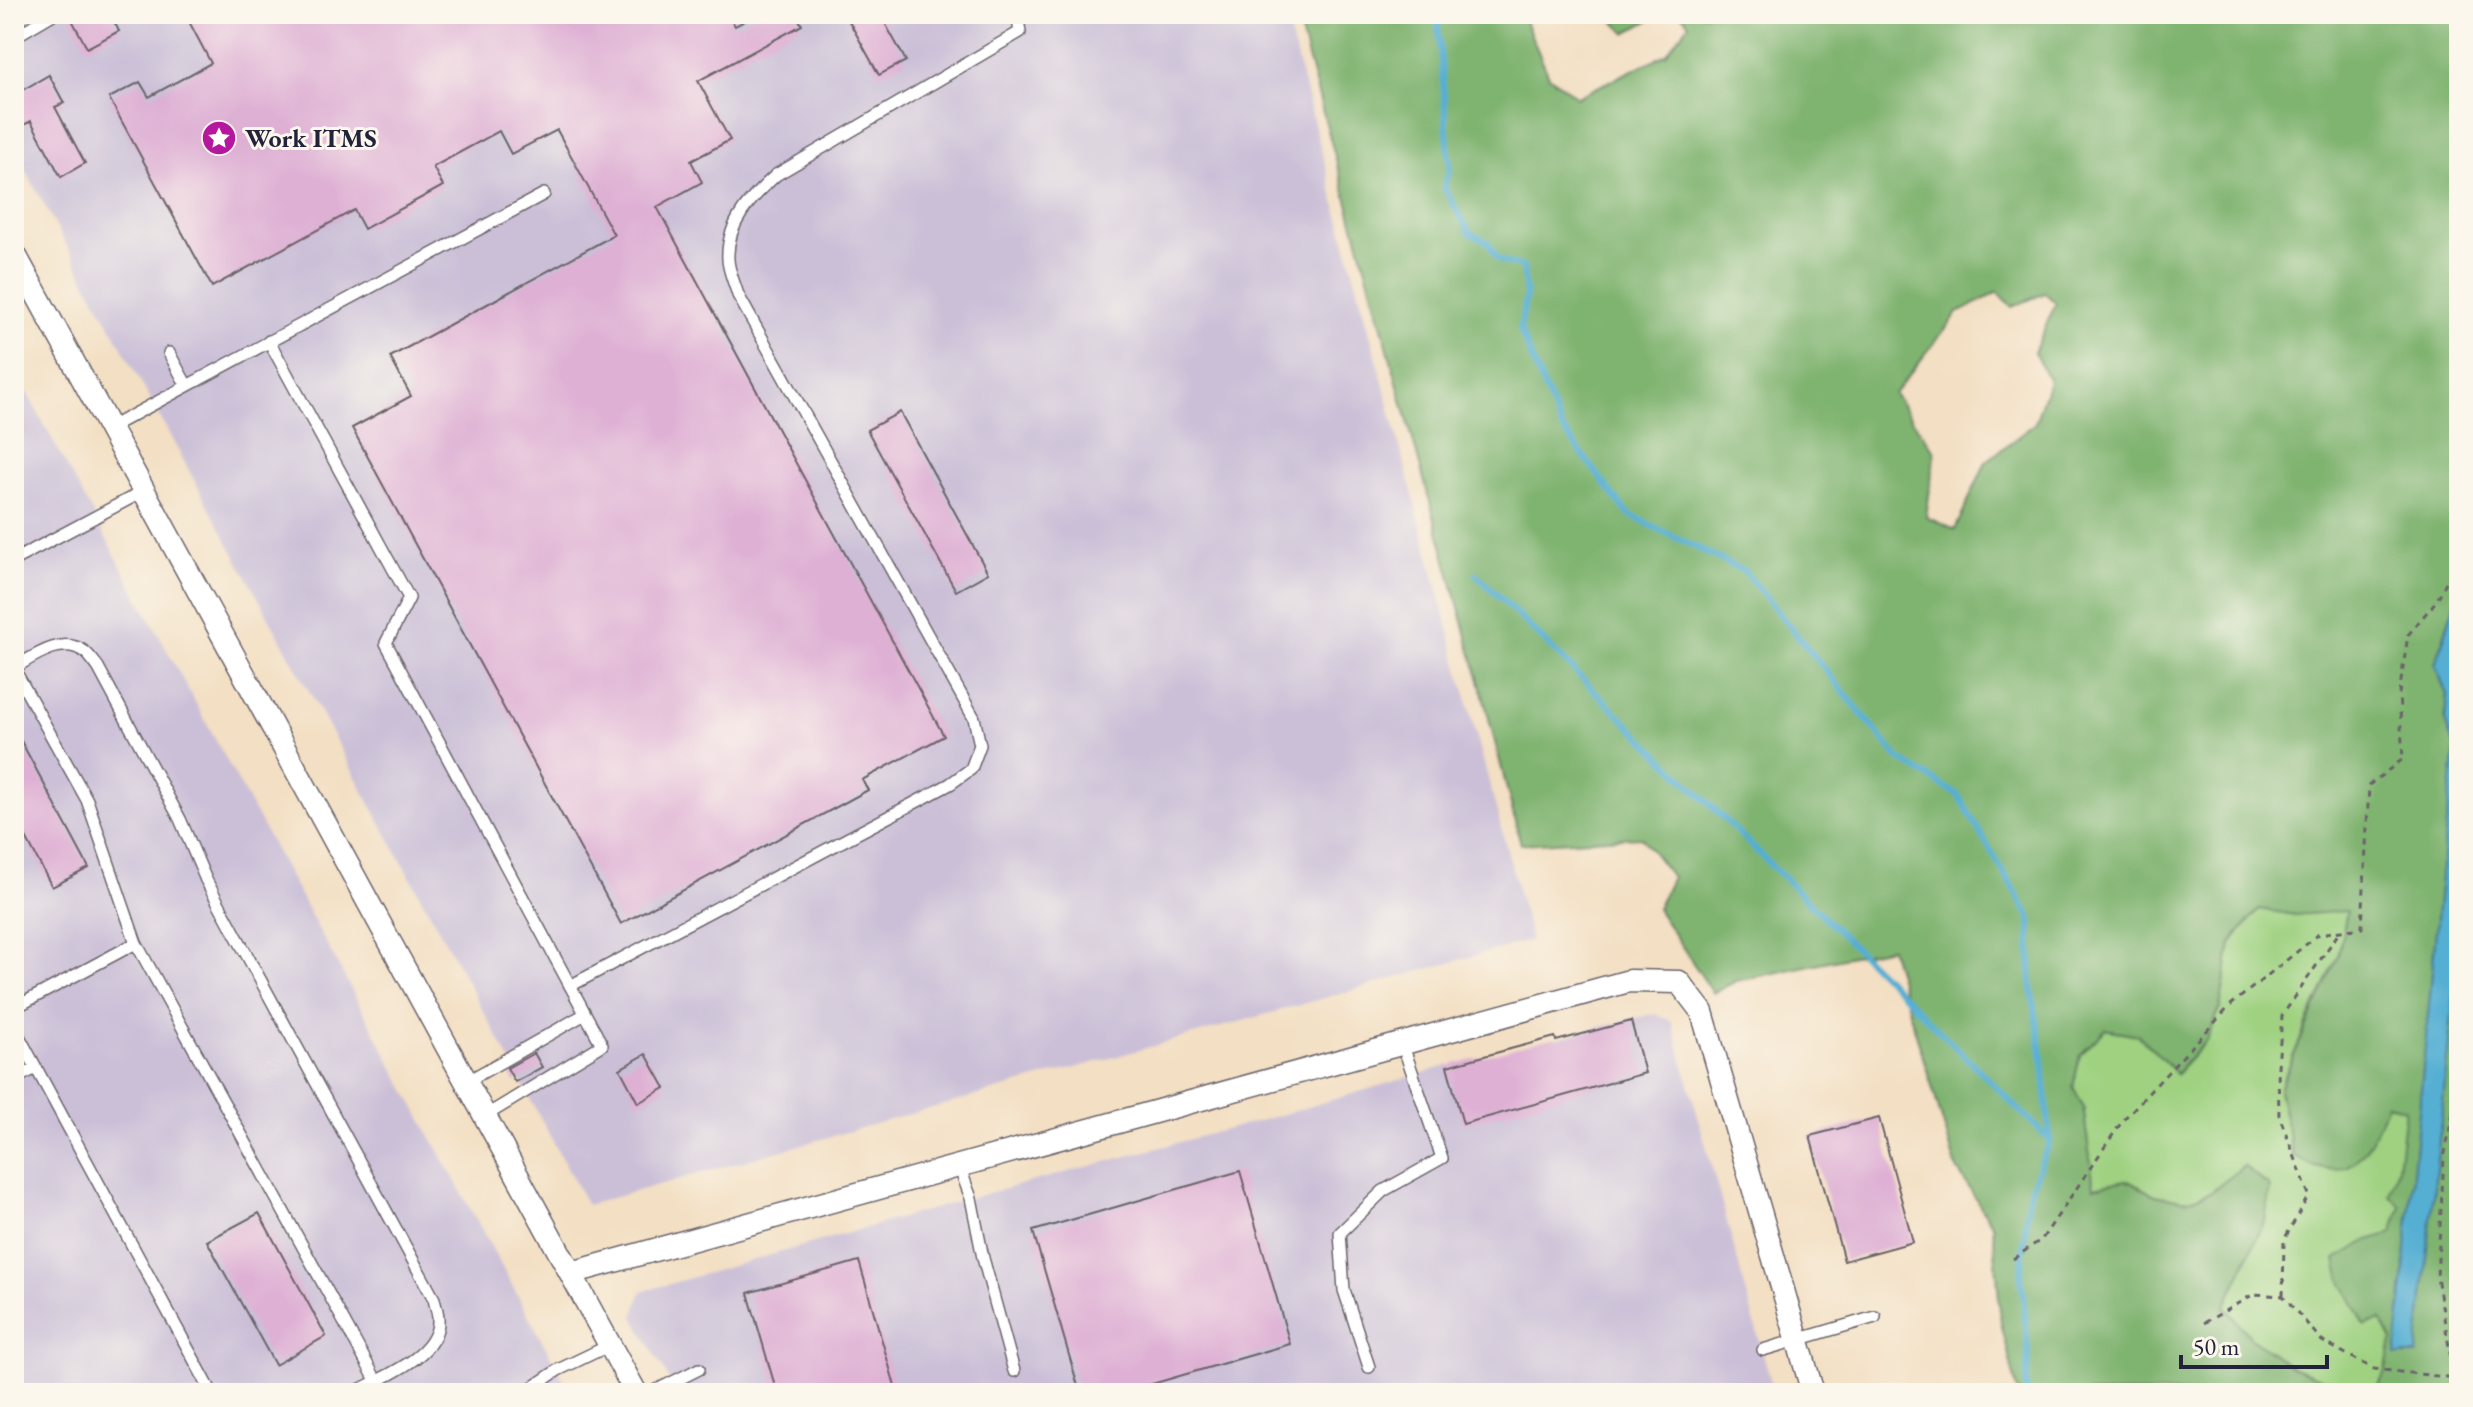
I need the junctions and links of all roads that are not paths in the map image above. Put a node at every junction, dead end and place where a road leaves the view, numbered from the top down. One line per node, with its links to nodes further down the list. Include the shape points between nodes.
1 (53, 14): 3 (lane)
2 (1017, 14): 15 (lane, via 1020,32 776,175 750,199 731,231 728,260 738,295 974,718 980,745 971,769)
3 (14, 37)
4 (544, 194): 7 (lane)
5 (14, 253): 6 (street)
6 (20, 279): 10 (street)
7 (269, 341): 9 (lane); 15 (lane, via 409,598 386,643)
8 (169, 353): 9 (lane)
9 (187, 386): 10 (lane)
10 (109, 428): 11 (street)
11 (144, 491): 12 (lane); 22 (street)
12 (14, 560)
13 (14, 668): 14 (lane, via 87,800); 33 (lane, via 66,645 84,651 98,667 180,819 206,880 434,1299 436,1334 428,1347)
14 (136, 943): 16 (lane); 33 (lane)
15 (570, 986): 17 (lane)
16 (14, 1008)
17 (585, 1014): 22 (lane); 23 (lane, via 602,1045)
18 (14, 1027): 20 (lane)
19 (1402, 1043): 24 (street); 27 (street, via 1629,981 1679,982 1702,1012); 30 (lane, via 1442,1158 1383,1191 1340,1233 1344,1290)
20 (36, 1068): 21 (lane); 34 (lane)
21 (14, 1079)
22 (466, 1082): 23 (street)
23 (485, 1116): 25 (street)
24 (959, 1166): 25 (street); 32 (lane)
25 (571, 1273): 28 (street)
26 (1875, 1317): 27 (lane)
27 (1798, 1340): 29 (lane); 39 (street)
28 (610, 1345): 36 (lane); 37 (street)
29 (1763, 1350)
30 (1369, 1367)
31 (699, 1369): 38 (lane)
32 (1014, 1371)
33 (376, 1380): 35 (lane)
34 (212, 1393)
35 (353, 1393)
36 (524, 1393)
37 (636, 1393)
38 (651, 1393)
39 (1813, 1393)

